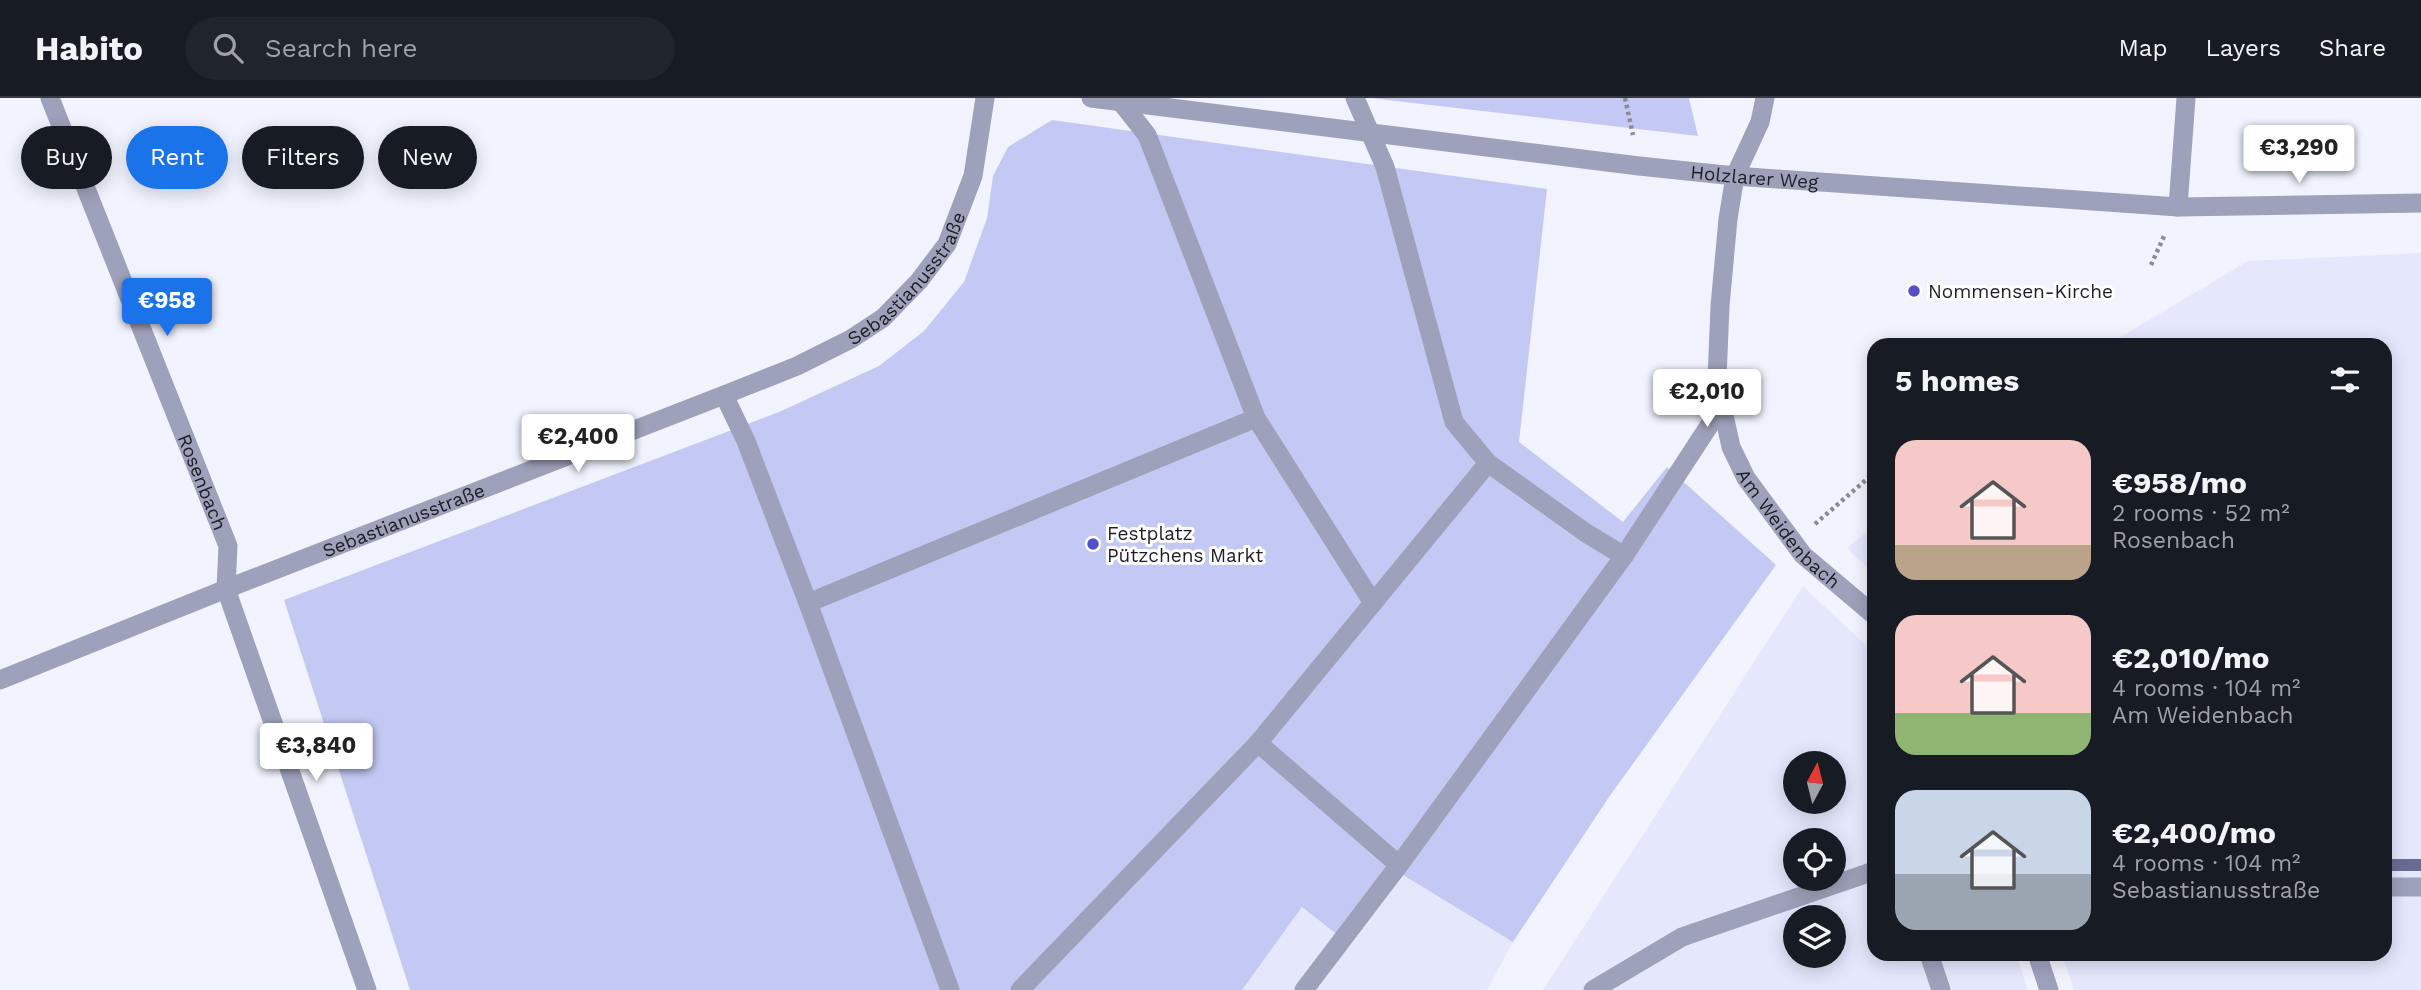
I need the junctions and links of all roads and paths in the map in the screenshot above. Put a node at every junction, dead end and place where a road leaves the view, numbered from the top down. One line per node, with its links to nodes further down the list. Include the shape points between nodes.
1 (50, 98): 19 (street, Rosenbach, via 228,546)
2 (985, 98): 12 (street, Sebastianusstraße, via 973,176 947,244 919,281 883,318 850,339)
3 (1091, 98): 7 (street, Holzlarer Weg)
4 (1355, 98): 8 (street)
5 (1765, 98): 9 (street, Am Weidenbach, via 1760,122)
6 (2186, 98): 11 (street)
7 (1121, 102): 8 (street, Holzlarer Weg); 14 (street, via 1147,135)
8 (1368, 132): 9 (street, Holzlarer Weg); 15 (street, via 1385,167 1454,422)
9 (1735, 176): 11 (street, Holzlarer Weg); 13 (street, Am Weidenbach, via 1720,306 1717,379)
10 (2421, 204): 11 (street, Holzlarer Weg)
11 (2178, 207)
12 (724, 395): 19 (street, Sebastianusstraße); 20 (street)
13 (1722, 406): 17 (street, Am Weidenbach, via 1731,447 1746,478); 18 (street)
14 (1256, 418): 20 (street); 21 (street)
15 (1488, 463): 18 (street); 21 (street)
16 (1867, 479): 17 (path)
17 (1794, 543): 22 (street, Am Weidenbach)
18 (1624, 556): 25 (street)
19 (226, 589): 23 (street, Sebastianusstraße); 31 (street, Rosenbach)
20 (808, 603): 32 (street)
21 (1373, 603): 24 (street)
22 (1867, 609)
23 (0, 680)
24 (1258, 743): 25 (street); 33 (street)
25 (1399, 865): 34 (street)
26 (1867, 873): 35 (street, via 1682,937)
27 (2392, 887): 28 (street)
28 (2421, 887)
29 (1931, 961): 36 (street)
30 (2039, 961): 37 (street)
31 (368, 990)
32 (950, 990)
33 (1020, 990)
34 (1304, 990)
35 (1593, 990)
36 (1941, 990)
37 (2049, 990)

